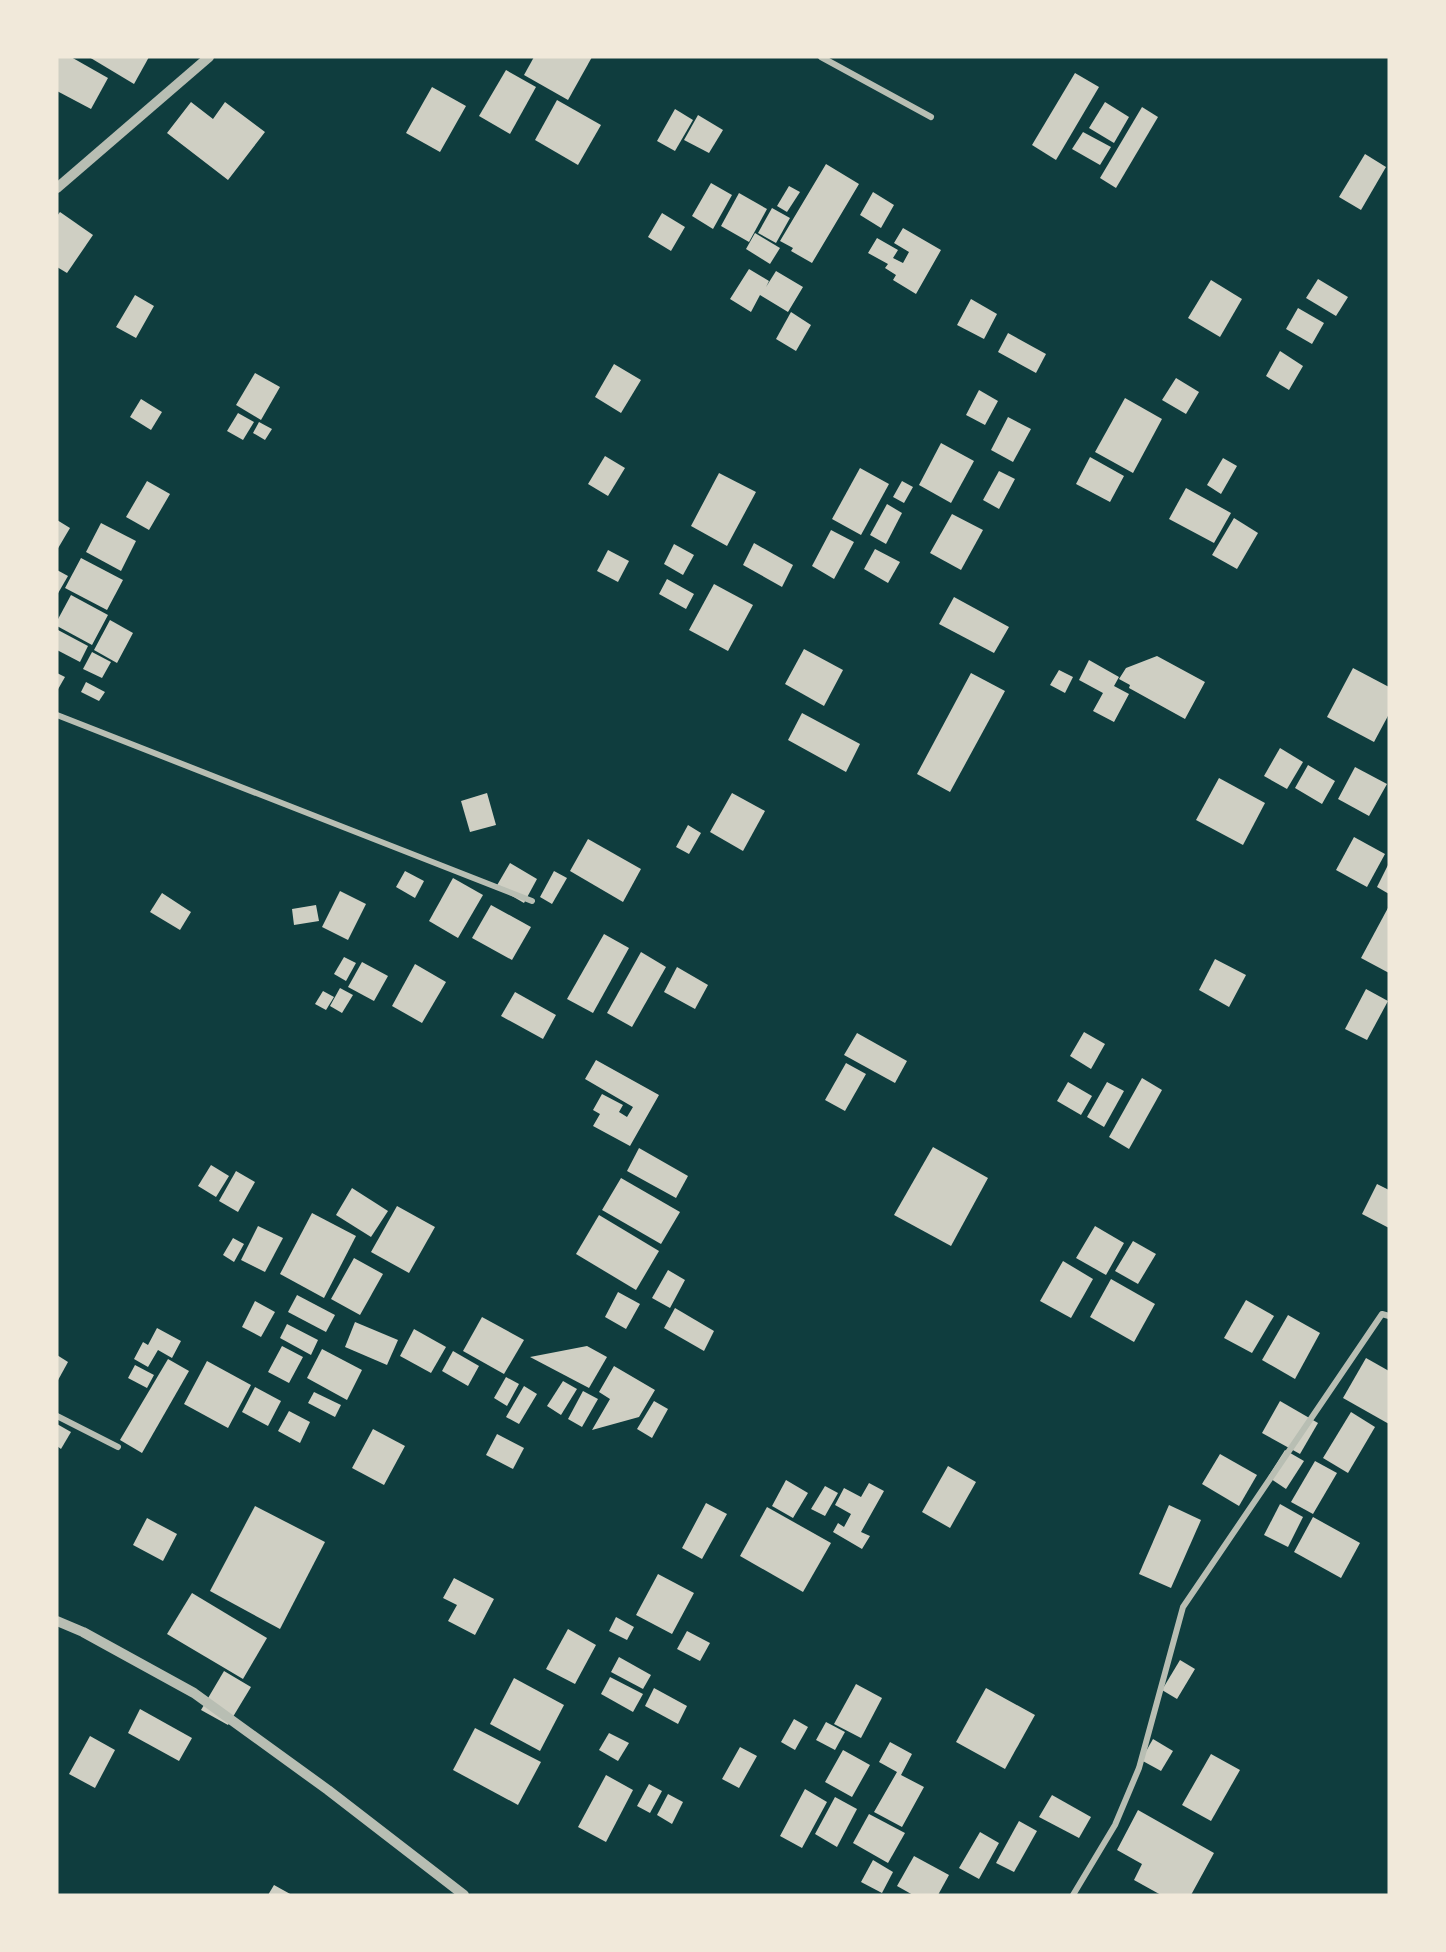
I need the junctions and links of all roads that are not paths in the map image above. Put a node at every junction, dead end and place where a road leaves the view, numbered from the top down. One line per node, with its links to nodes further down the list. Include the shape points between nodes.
1 (209, 57): 4 (street)
2 (821, 57): 3 (street)
3 (931, 117)
4 (57, 188)
5 (57, 715): 6 (street)
6 (532, 901)
7 (1389, 1316): 12 (street, via 1382,1314 1183,1607 1139,1768 1116,1825)
8 (57, 1416): 9 (street)
9 (118, 1447)
10 (57, 1621): 11 (street, via 194,1694 328,1790)
11 (464, 1895)
12 (1073, 1895)

